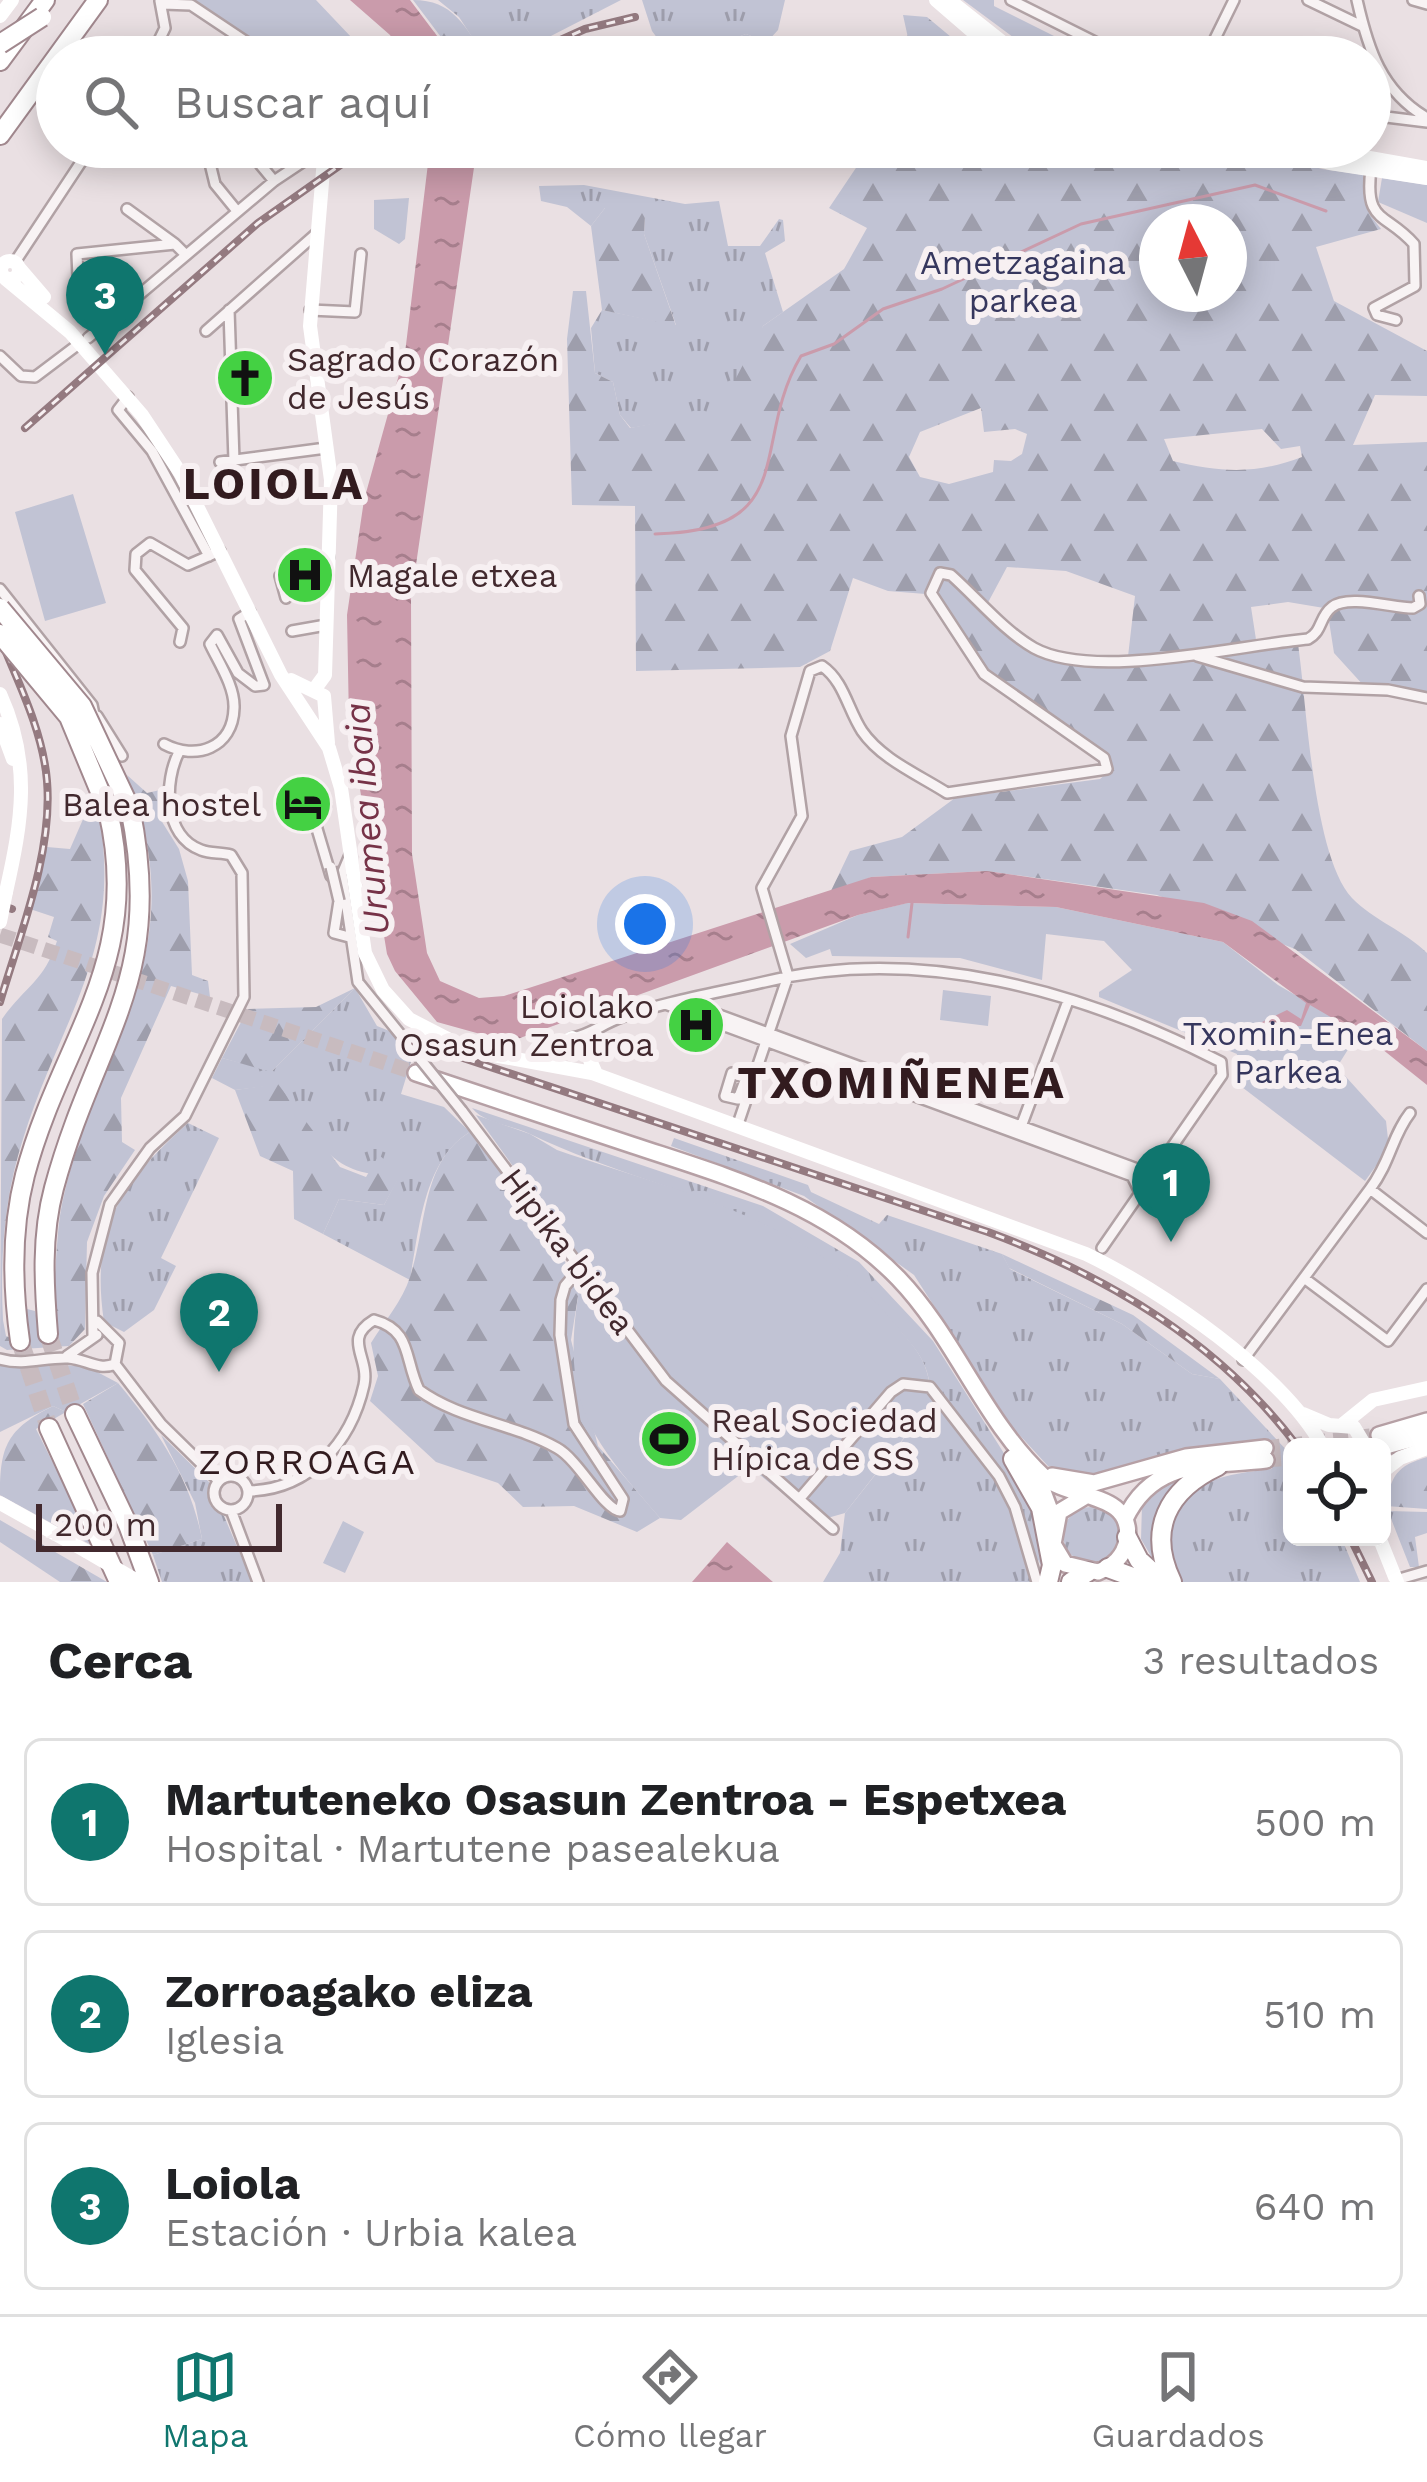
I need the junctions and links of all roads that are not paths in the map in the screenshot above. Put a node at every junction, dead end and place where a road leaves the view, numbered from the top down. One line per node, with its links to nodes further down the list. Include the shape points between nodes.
1 (12, 0): 14 (main road)
2 (45, 0): 25 (highway, bridge)
3 (64, 0): 24 (highway, bridge)
4 (98, 0): 16 (highway)
5 (936, 0): 19 (main road)
6 (949, 0): 20 (main road)
7 (1011, 0): 21 (street)
8 (1234, 0): 22 (street)
9 (1308, 0): 15 (street)
10 (1357, 0): 15 (street)
11 (1413, 0): 13 (street)
12 (161, 2): 17 (street); 18 (street, via 191,5)
13 (1427, 4)
14 (0, 16)
15 (1362, 26): 23 (street)
16 (72, 36)
17 (163, 36)
18 (235, 36)
19 (978, 36)
20 (994, 36)
21 (1083, 36)
22 (1216, 36)
23 (1366, 36)
24 (0, 45)
25 (0, 61)
26 (36, 85): 30 (highway)
27 (1391, 89): 29 (street)
28 (1391, 117): 29 (street)
29 (1427, 120)
30 (0, 135)
31 (1391, 162): 38 (main road)
32 (77, 168): 48 (street)
33 (211, 168): 43 (street)
34 (263, 168): 41 (street)
35 (291, 168): 41 (street)
36 (322, 168): 44 (main road)
37 (1366, 168): 39 (main road)
38 (1427, 168)
39 (1371, 169): 40 (main road); 53 (street, via 1375,214 1414,244 1415,286 1373,308)
40 (1427, 178)
41 (274, 181): 43 (street)
42 (127, 209): 45 (street)
43 (237, 211): 47 (street)
44 (316, 233): 51 (street); 52 (main road)
45 (175, 244): 47 (street); 50 (street, via 76,254)
46 (361, 254): 52 (street, via 355,312)
47 (186, 255): 55 (street)
48 (11, 263): 49 (main road, via 15,279); 55 (main road)
49 (3, 277): 55 (main road)
50 (80, 300)
51 (230, 310): 54 (street); 58 (street)
52 (310, 310): 57 (main road)
53 (1396, 320)
54 (206, 331)
55 (84, 341): 56 (street, via 29,378); 60 (main road, via 181,474); 74 (main road, via 165,438)
56 (0, 356)
57 (326, 448): 58 (street); 61 (main road)
58 (234, 461): 59 (street)
59 (220, 462)
60 (214, 554): 66 (main road); 70 (street, via 183,564 146,543 134,558 135,570 183,628)
61 (329, 557): 64 (street, via 280,576); 67 (main road)
62 (0, 589): 76 (street)
63 (1419, 596): 71 (street, via 1413,608 1341,602 1308,639)
64 (286, 598)
65 (0, 608): 114 (highway, bridge, via 82,706 130,808 141,883 139,946 124,1007 53,1190 44,1252)
66 (250, 612): 74 (main road); 81 (street, via 239,619 266,681 260,687 238,673 220,636 210,640 232,693 230,727 214,748)
67 (326, 625): 68 (street); 74 (main road, via 325,675)
68 (292, 631)
69 (0, 634): 116 (highway, bridge, via 69,717 108,811 118,880 115,934 98,994 24,1178 14,1263)
70 (180, 642)
71 (1192, 654): 73 (street, via 1303,687); 88 (street, via 1059,657 1032,647 951,574 940,573 931,593 984,674 1104,758 1107,769 946,793 863,733 832,673 810,671 790,736 802,816 764,877)
72 (0, 694): 84 (main road, via 25,795)
73 (1427, 698)
74 (307, 700): 75 (main road, via 324,696); 75 (main road, via 316,716); 80 (main road)
75 (326, 706): 80 (main road)
76 (98, 716): 79 (street); 82 (street)
77 (0, 724): 84 (main road, via 17,785)
78 (164, 744): 81 (street)
79 (79, 747)
80 (329, 748): 83 (main road)
81 (179, 752): 113 (street, via 169,772 174,819 198,849 231,855 242,873 247,980 185,1116 110,1204 92,1273)
82 (122, 756)
83 (350, 855): 87 (street, Hipika bidea, via 342,874); 98 (main road, via 365,953 391,1000 449,1043 508,1060)
84 (3, 892): 86 (main road, bridge)
85 (340, 909): 85 (street, bridge, via 322,809 316,804 312,812); 87 (street, via 334,933)
86 (0, 922)
87 (349, 937): 100 (street, Hipika bidea, via 358,982)
88 (786, 972): 89 (street); 90 (street); 92 (street, via 931,969)
89 (768, 980): 90 (street); 91 (street)
90 (783, 996): 95 (street)
91 (697, 998): 93 (street); 95 (street, via 703,1009)
92 (1068, 1001): 104 (street); 105 (street, via 1219,1061 1222,1076)
93 (668, 1005): 94 (street); 95 (street)
94 (594, 1032): 96 (street); 97 (street)
95 (771, 1036): 103 (street); 104 (street); 107 (street, via 1132,1176)
96 (572, 1038): 97 (main road); 98 (main road)
97 (586, 1052): 99 (main road); 101 (main road)
98 (556, 1056): 99 (main road)
99 (574, 1070): 101 (main road)
100 (416, 1072): 110 (street, Hipika bidea, bridge, via 463,1112); 140 (main road, via 746,1194 824,1231 904,1299)
101 (597, 1076): 103 (main road)
102 (1410, 1113): 106 (street)
103 (738, 1124): 109 (main road)
104 (1022, 1124): 105 (street)
105 (1151, 1174): 107 (street)
106 (1370, 1189): 108 (street); 111 (street)
107 (1139, 1192): 109 (street)
108 (1427, 1233)
109 (1103, 1256): 121 (main road)
110 (581, 1267): 145 (street, via 561,1300 571,1407 581,1440 623,1499 620,1511 607,1507 562,1450 419,1390 406,1340 374,1320 356,1340 364,1389 329,1456 289,1486); 146 (street, Hipika bidea, via 665,1381)
111 (1304, 1278): 112 (street, via 1388,1341); 121 (street)
112 (1427, 1289)
113 (97, 1321): 115 (street); 117 (street)
114 (48, 1334)
115 (108, 1334): 117 (street); 122 (street, via 121,1348)
116 (20, 1341)
117 (90, 1341): 118 (street); 120 (street)
118 (65, 1358): 119 (street); 120 (street)
119 (0, 1359)
120 (90, 1360): 122 (street)
121 (1243, 1360): 125 (main road)
122 (115, 1364): 144 (street)
123 (1427, 1388): 124 (main road)
124 (1378, 1398): 128 (main road); 134 (main road)
125 (1294, 1408): 128 (main road); 131 (main road)
126 (75, 1414): 162 (highway)
127 (1427, 1421): 135 (main road)
128 (1340, 1426): 132 (main road); 133 (main road)
129 (49, 1429): 160 (highway)
130 (1427, 1435): 136 (main road)
131 (1316, 1438)
132 (1330, 1438)
133 (1366, 1438)
134 (1372, 1438)
135 (1380, 1438)
136 (1391, 1439)
137 (1427, 1448): 138 (main road)
138 (1407, 1455): 139 (main road); 142 (main road)
139 (1391, 1457)
140 (1023, 1463): 143 (main road, via 1076,1483); 147 (main road, via 1058,1488); 150 (main road); 158 (highway, via 1051,1560)
141 (1218, 1466): 143 (main road, via 1266,1454 1186,1457); 151 (main road, via 1156,1478 1137,1494); 166 (highway, via 1184,1486 1165,1514 1159,1542)
142 (1391, 1466)
143 (1136, 1474): 147 (main road)
144 (218, 1481): 145 (street, via 234,1476); 149 (street, via 215,1499)
145 (248, 1491): 149 (street)
146 (801, 1497): 152 (street, Hipika bidea); 158 (street, via 891,1392 903,1384 930,1387 999,1476)
147 (1092, 1497): 150 (main road, via 1066,1505); 151 (main road)
148 (3, 1508): 155 (main road)
149 (231, 1510): 163 (street)
150 (1054, 1521): 154 (main road)
151 (1126, 1528): 157 (main road, via 1124,1551); 166 (highway, via 1139,1560)
152 (833, 1529)
153 (1382, 1546): 159 (main road)
154 (1057, 1554): 157 (main road); 158 (highway)
155 (86, 1555): 160 (main road, bridge); 161 (main road, bridge)
156 (1427, 1571): 159 (street)
157 (1092, 1576): 164 (highway); 165 (highway)
158 (1043, 1581)
159 (1396, 1581)
160 (121, 1582)
161 (140, 1582)
162 (149, 1582)
163 (258, 1582)
164 (1126, 1582)
165 (1146, 1582)
166 (1167, 1582)

